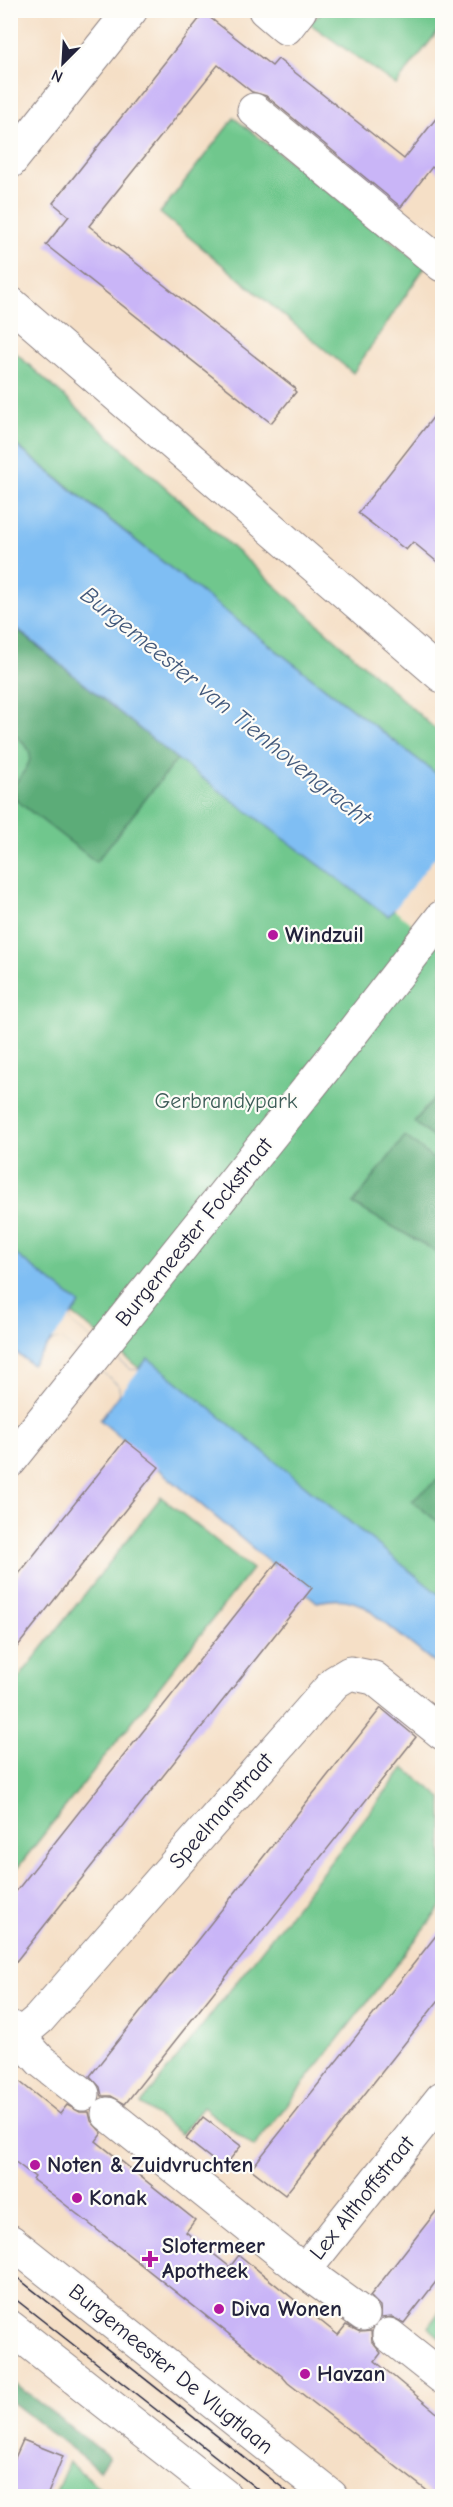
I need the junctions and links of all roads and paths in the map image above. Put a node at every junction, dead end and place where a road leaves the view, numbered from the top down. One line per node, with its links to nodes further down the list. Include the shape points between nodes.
1 (130, 10): 5 (street)
2 (265, 10): 3 (street, via 286,28)
3 (300, 10)
4 (254, 110): 6 (street)
5 (10, 162)
6 (442, 265)
7 (10, 303): 8 (street)
8 (442, 676)
9 (435, 927): 10 (street, Burgemeester Fockstraat)
10 (10, 1461)
11 (442, 1733): 12 (street, Speelmanstraat, via 374,1678 350,1673 335,1682)
12 (17, 2046): 13 (street)
13 (83, 2094)
14 (442, 2098): 17 (street, Lex Althoffstraat)
15 (108, 2114): 17 (street)
16 (10, 2241): 23 (street, Burgemeester De Vlugtlaan)
17 (304, 2271): 18 (street)
18 (363, 2314)
19 (10, 2327): 22 (street)
20 (389, 2335): 21 (street)
21 (442, 2377)
22 (225, 2496)
23 (331, 2496)

